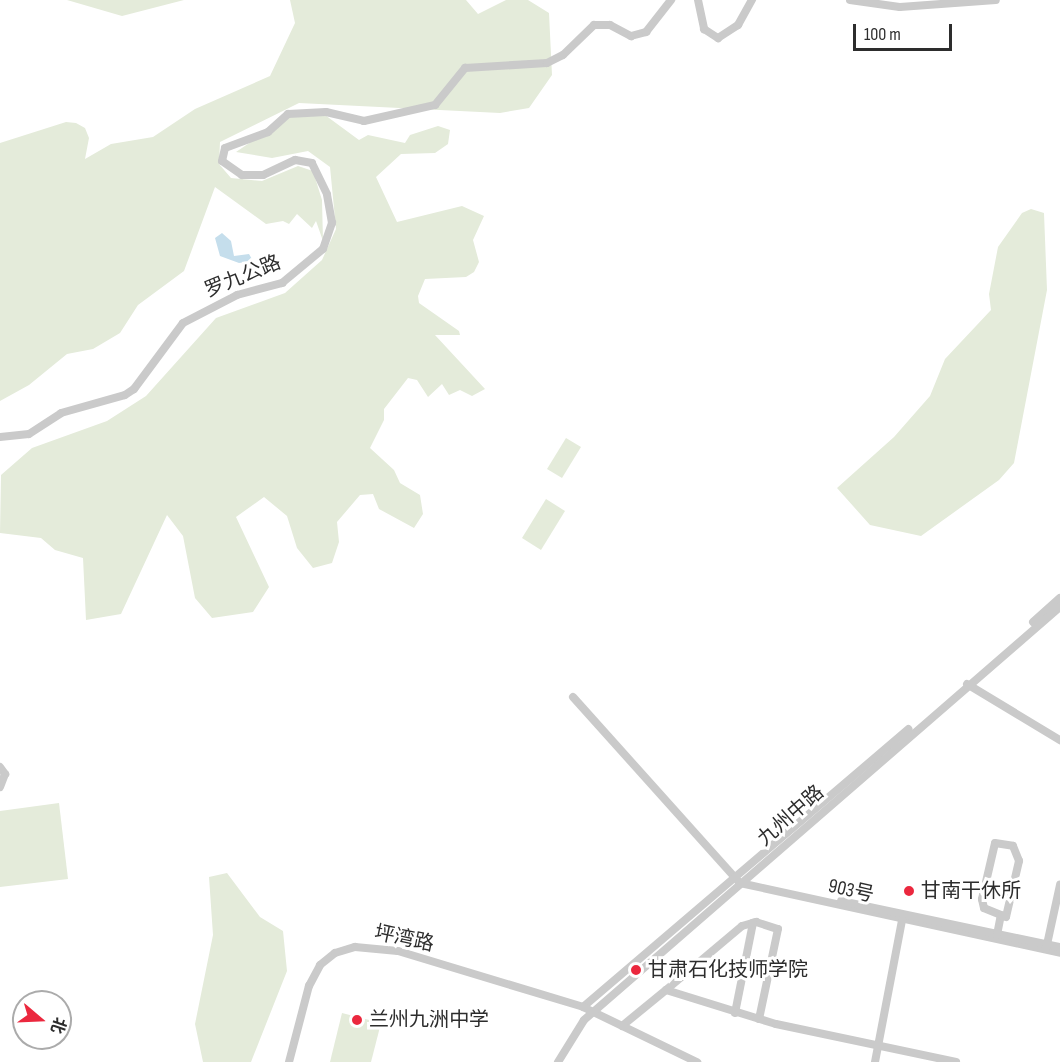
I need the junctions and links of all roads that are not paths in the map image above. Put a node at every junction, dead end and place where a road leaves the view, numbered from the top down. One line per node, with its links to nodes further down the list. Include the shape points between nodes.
1 (671, 0): 6 (street, 罗九公路, via 646,32 631,36 610,25 594,25 563,56 548,63 465,68 435,105 364,121 326,112 288,114 268,132 225,148 222,161 242,175 263,175 295,160 312,163 327,194 332,223 323,249 282,283 237,295 183,324 134,389 124,395 61,413 29,434)
2 (698, 0): 3 (street, via 704,29 718,38 738,25)
3 (752, 0)
4 (850, 0): 5 (street, via 900,7)
5 (996, 0)
6 (0, 437)
7 (1060, 598): 14 (street)
8 (1060, 607): 9 (street, 九州中路)
9 (967, 684): 11 (street); 14 (street, 九州中路)
10 (573, 697): 14 (street)
11 (1060, 740)
12 (0, 767): 13 (street, via 5,774)
13 (0, 787)
14 (741, 879): 17 (street, 903号); 19 (street); 24 (street); 25 (street, 九州中路)
15 (1060, 885): 20 (street)
16 (1001, 915): 16 (street, via 984,908 982,899 995,843 1013,846 1019,861 1006,917); 19 (street)
17 (902, 920): 19 (street, 903号); 29 (street)
18 (753, 923): 23 (street, via 742,926); 26 (street); 27 (street, via 778,929)
19 (997, 936): 20 (street, 903号)
20 (1047, 947): 21 (street); 22 (street, 903号)
21 (1060, 947)
22 (1060, 954)
23 (666, 990): 26 (street); 28 (street)
24 (583, 1007): 25 (street, 坪湾路); 30 (street, 坪湾路, via 398,951 355,947 335,953 321,965 309,986)
25 (593, 1012): 28 (street, 坪湾路); 31 (street, 九州中路, via 573,1032)
26 (735, 1013): 27 (street)
27 (759, 1019): 29 (street)
28 (622, 1026): 32 (street, 坪湾路)
29 (878, 1046): 33 (street); 34 (street)
30 (289, 1062)
31 (558, 1062)
32 (698, 1062)
33 (875, 1062)
34 (956, 1062)

